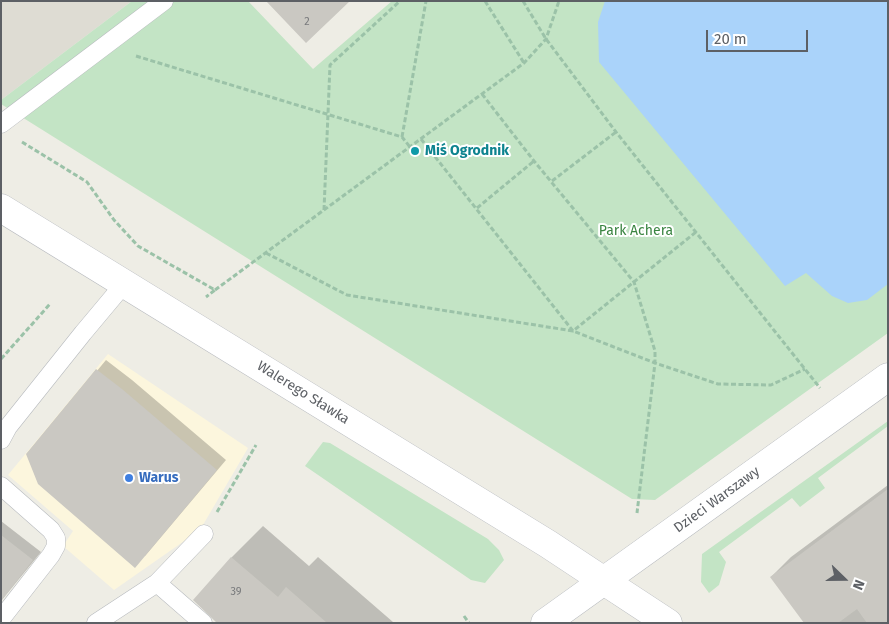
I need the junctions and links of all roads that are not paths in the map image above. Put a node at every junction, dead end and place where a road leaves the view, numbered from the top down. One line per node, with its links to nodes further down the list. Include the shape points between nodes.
1 (164, 1): 2 (lane)
2 (1, 124)
3 (1, 208): 4 (street, Walerego Sławka)
4 (124, 284): 6 (lane); 9 (street, Walerego Sławka)
5 (888, 377): 9 (street, Dzieci Warszawy)
6 (1, 440)
7 (1, 486): 11 (lane, via 51,530 56,546)
8 (204, 534): 10 (lane)
9 (604, 581): 14 (street, Dzieci Warszawy); 15 (street, Walerego Sławka)
10 (157, 583): 12 (lane); 13 (lane)
11 (1, 619)
12 (96, 623)
13 (204, 623)
14 (545, 623)
15 (668, 623)

